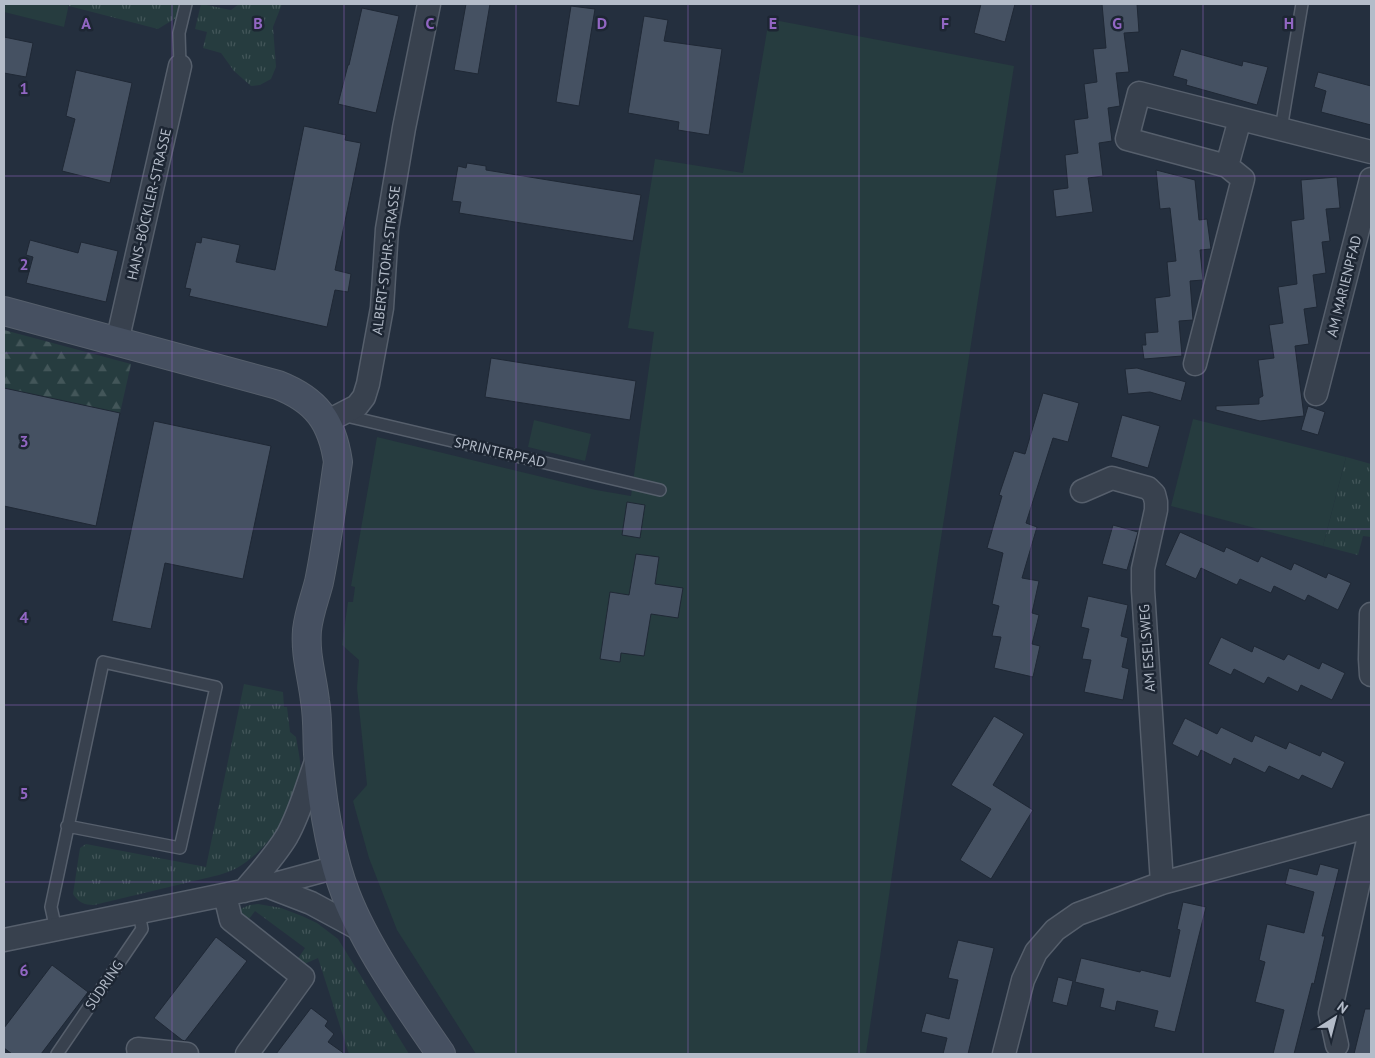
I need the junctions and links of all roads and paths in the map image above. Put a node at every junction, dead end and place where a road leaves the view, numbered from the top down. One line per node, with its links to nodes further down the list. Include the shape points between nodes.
1 (186, 4): 4 (lane, via 179,32)
2 (430, 4): 14 (street, ALBERT-STOHR-STRASSE, via 387,228 382,308 368,384 357,406)
3 (1302, 4): 6 (lane)
4 (180, 66): 11 (street, HANS-BÖCKLER-STRASSE)
5 (1240, 119): 6 (street); 8 (street); 8 (street, via 1139,93 1127,140)
6 (1281, 129): 7 (street)
7 (1371, 152)
8 (1227, 166): 12 (street, via 1242,179)
9 (1371, 178): 13 (street, AM MARIENPFAD)
10 (4, 311): 11 (street)
11 (117, 342): 14 (street, via 278,385 307,399)
12 (1196, 364)
13 (1316, 394)
14 (334, 418): 15 (lane, SPRINTERPFAD); 19 (street, via 338,462 319,583 324,610 315,701)
15 (660, 490)
16 (1082, 491): 23 (street, AM ESELSWEG, via 1112,478 1148,488 1156,502 1143,569 1143,590)
17 (1371, 614): 18 (street)
18 (1371, 675)
19 (318, 755): 22 (street); 25 (street, via 287,835 277,851)
20 (68, 826): 20 (lane, via 103,662 216,687 180,848); 27 (lane, via 51,907)
21 (1371, 827): 23 (street); 30 (street, via 1330,1013)
22 (337, 867): 24 (street); 28 (street)
23 (1162, 883): 36 (street, via 1078,914 1055,930 1036,952 1023,980)
24 (267, 886): 25 (street); 28 (street, via 311,903)
25 (235, 893): 26 (street); 34 (street, via 231,920 303,978)
26 (139, 913): 27 (street); 32 (lane, SÜDRING, via 142,929)
27 (56, 930): 29 (street)
28 (363, 931): 35 (street)
29 (4, 940)
30 (1337, 1045)
31 (138, 1050): 33 (street)
32 (57, 1054)
33 (187, 1054)
34 (247, 1054)
35 (441, 1054)
36 (1004, 1054)

